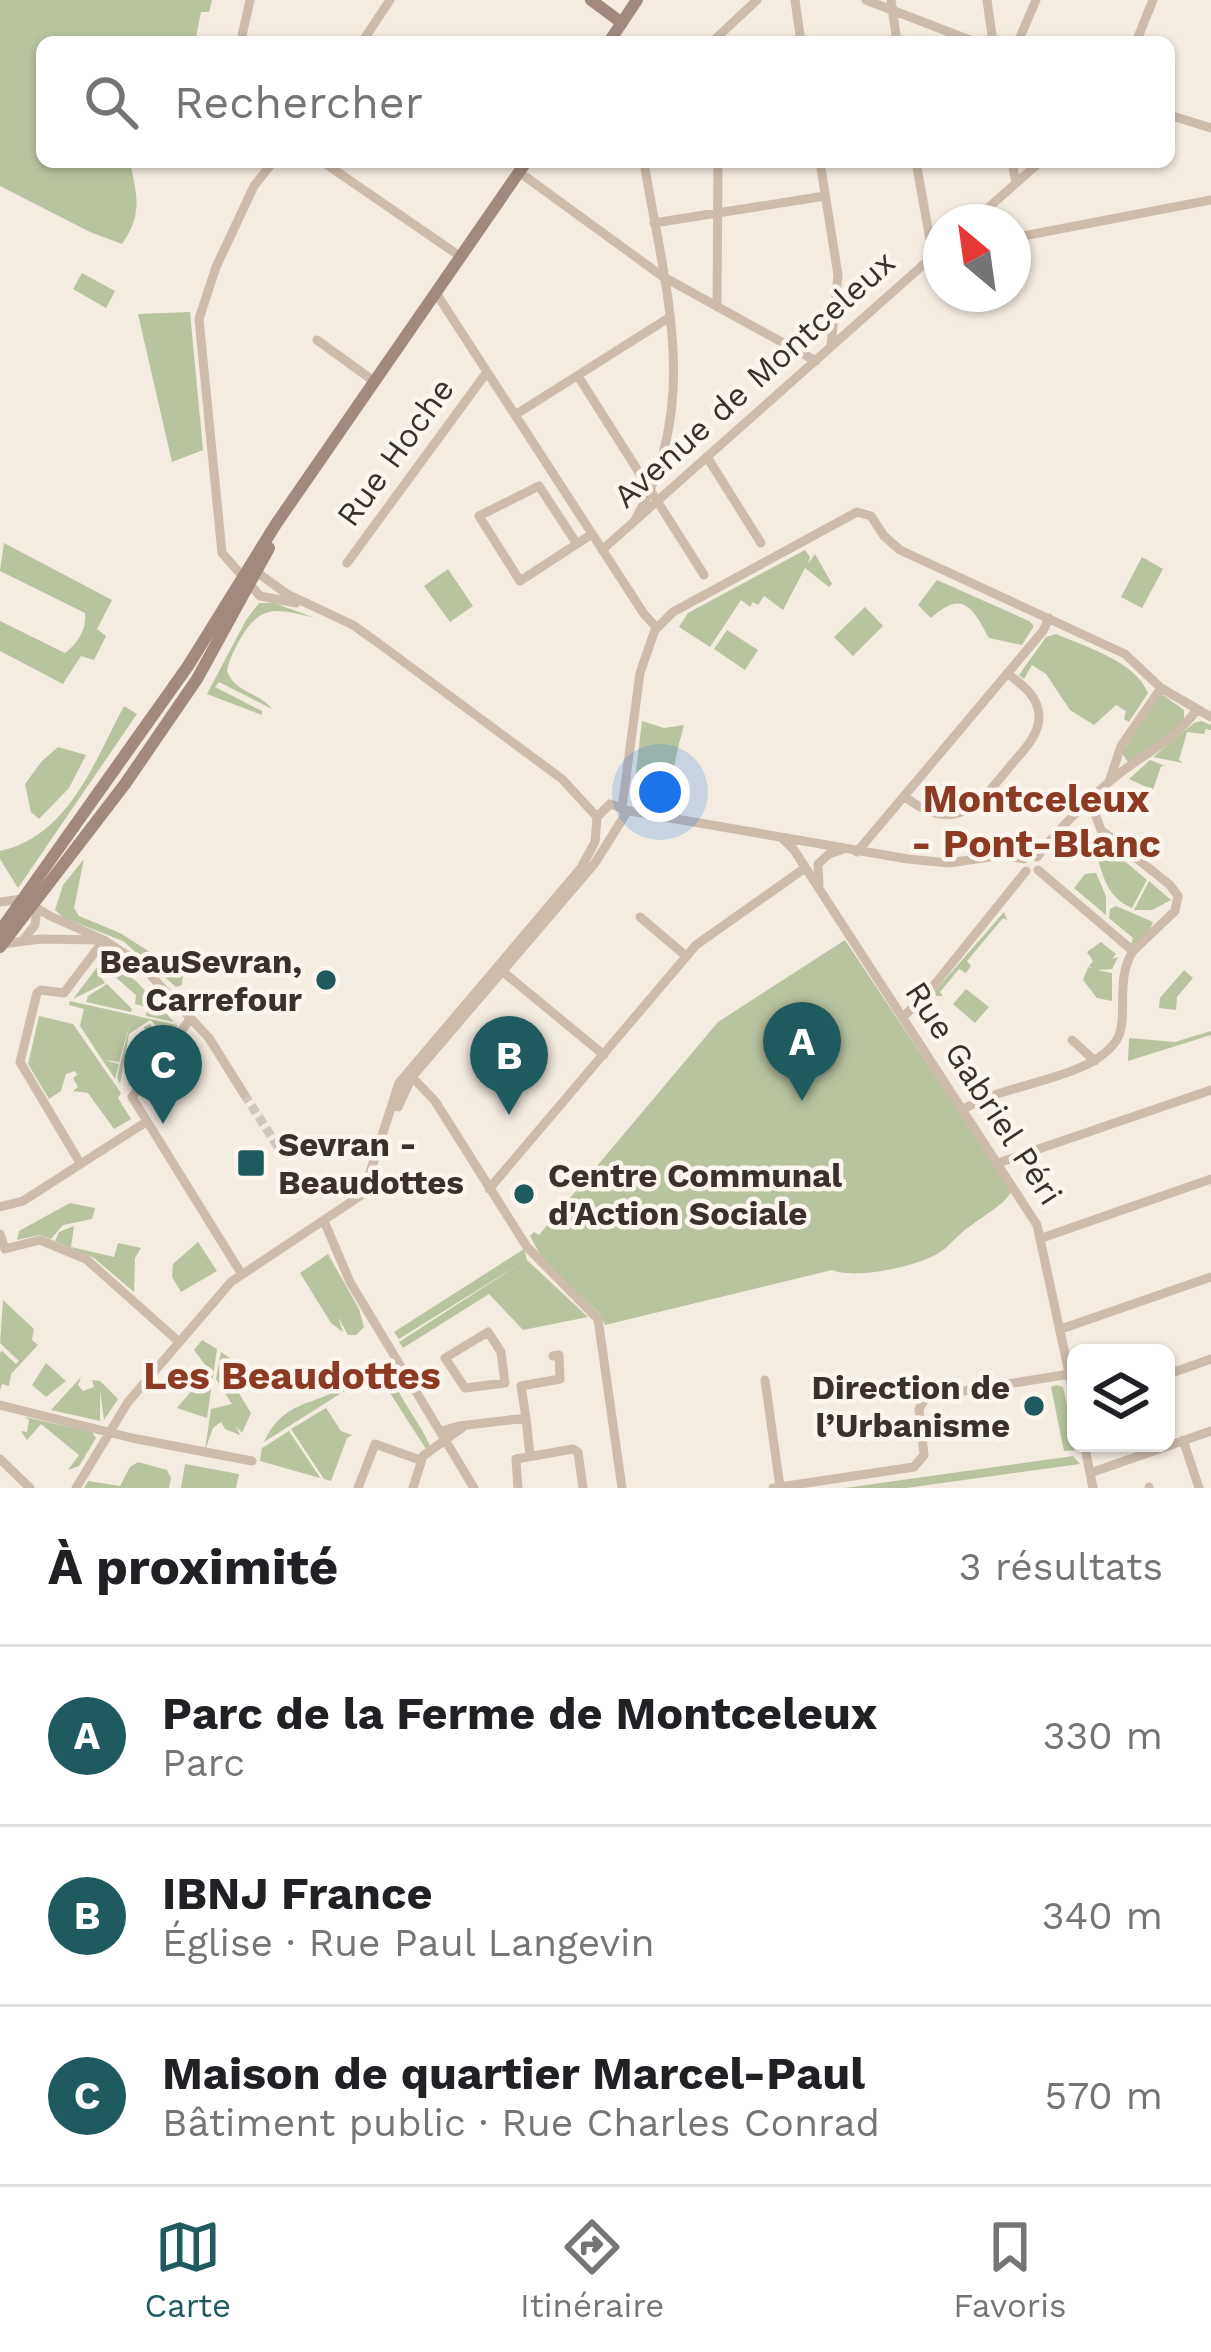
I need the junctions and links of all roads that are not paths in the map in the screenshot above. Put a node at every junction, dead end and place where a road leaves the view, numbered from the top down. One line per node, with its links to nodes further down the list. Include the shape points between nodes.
1 (250, 0): 13 (street)
2 (389, 0): 14 (street)
3 (591, 0): 12 (main road)
4 (637, 0): 12 (main road)
5 (757, 0): 17 (street)
6 (795, 0): 18 (street)
7 (866, 0): 11 (street)
8 (987, 0): 21 (street)
9 (1036, 0): 22 (street)
10 (1153, 0): 23 (street)
11 (891, 5): 19 (street); 20 (street)
12 (622, 23): 15 (main road); 16 (street)
13 (242, 36)
14 (366, 36)
15 (613, 36)
16 (624, 36)
17 (719, 36)
18 (800, 36)
19 (896, 36)
20 (961, 36)
21 (992, 36)
22 (1021, 36)
23 (1138, 36)
24 (1175, 118): 25 (street)
25 (1211, 128)
26 (268, 168): 69 (street, via 235,226 199,319 222,553)
27 (331, 168): 44 (street)
28 (522, 168): 44 (main road)
29 (524, 168): 46 (street)
30 (645, 168): 42 (street)
31 (718, 168): 41 (street)
32 (821, 168): 37 (street)
33 (917, 168): 39 (street)
34 (1013, 168): 36 (street)
35 (1033, 168): 36 (street)
36 (1016, 184): 40 (street)
37 (825, 196): 41 (street); 51 (street, via 838,275)
38 (1211, 200): 43 (street)
39 (926, 204)
40 (993, 204)
41 (718, 212): 42 (street); 48 (street)
42 (654, 223): 46 (street)
43 (1031, 235)
44 (461, 257): 47 (main road)
45 (923, 265): 51 (street, Avenue de Montceleux)
46 (662, 276): 48 (street); 49 (street)
47 (436, 293): 53 (street); 55 (main road)
48 (717, 307): 52 (street)
49 (670, 317): 54 (street); 60 (street, via 675,403)
50 (317, 340): 55 (street)
51 (832, 346): 52 (street, Avenue de Montceleux)
52 (816, 361): 57 (street, Avenue de Montceleux)
53 (487, 372): 56 (street); 67 (street, Rue Hoche)
54 (578, 376): 56 (street); 60 (street)
55 (375, 382): 69 (main road, via 284,514)
56 (515, 415): 58 (street)
57 (707, 457): 61 (street, Avenue de Montceleux); 64 (street)
58 (554, 473): 59 (street); 63 (street)
59 (539, 486): 65 (street); 65 (street, via 479,516 520,581)
60 (652, 490): 61 (street); 62 (street)
61 (658, 502): 62 (street, Avenue de Montceleux); 68 (street)
62 (634, 523): 66 (street, Avenue de Montceleux)
63 (592, 534): 65 (street); 66 (street)
64 (761, 543)
65 (577, 544)
66 (602, 550): 72 (street)
67 (347, 563)
68 (704, 575)
69 (253, 581): 70 (street); 70 (street); 95 (main road); 95 (main road, via 125,784)
70 (307, 606): 79 (street, via 352,625)
71 (1049, 618): 72 (street, via 900,550 861,512); 73 (street); 74 (street, via 1125,654)
72 (657, 628): 83 (street, via 640,673 633,747)
73 (1007, 673): 81 (street); 81 (street, via 1035,700 1038,728 983,799 944,815)
74 (1161, 688): 75 (street); 77 (street)
75 (1196, 711): 76 (street); 78 (street)
76 (1211, 717)
77 (1118, 755): 78 (street); 80 (street)
78 (1135, 766): 80 (street)
79 (562, 778): 83 (street); 85 (street)
80 (1109, 782): 82 (street)
81 (904, 796): 89 (street)
82 (1090, 800): 90 (street); 100 (street, via 1101,830 1178,896 1175,910)
83 (616, 807): 84 (street); 85 (street); 86 (street)
84 (658, 816): 86 (street); 87 (street)
85 (597, 818): 86 (street, via 604,830); 102 (street, via 592,853)
86 (619, 827): 102 (street)
87 (782, 838): 88 (street); 91 (street, Rue Gabriel Péri)
88 (842, 850): 89 (street); 93 (street, via 818,864)
89 (857, 852): 90 (street, via 949,863)
90 (1030, 858): 92 (street)
91 (805, 868): 93 (street, Rue Gabriel Péri); 101 (street)
92 (1032, 871): 100 (street); 103 (street)
93 (820, 890): 103 (street, Rue Gabriel Péri)
94 (0, 902): 95 (street)
95 (30, 903): 97 (street, via 35,926); 98 (street); 99 (main road); 99 (main road)
96 (640, 917): 101 (street)
97 (23, 940): 98 (street); 99 (street)
98 (104, 940): 104 (street, via 140,964); 113 (street, via 64,993 37,993 20,1062)
99 (1, 941)
100 (1133, 951): 107 (street, via 1123,966 1120,1031)
101 (686, 956): 106 (street)
102 (500, 969): 106 (street); 108 (street)
103 (904, 1016): 111 (street, Rue Gabriel Péri)
104 (191, 1018): 110 (street); 112 (street, via 133,1093)
105 (1072, 1040): 107 (street)
106 (604, 1055): 116 (street)
107 (1095, 1061): 111 (street)
108 (409, 1075): 116 (street, via 435,1101); 118 (street, via 374,1182 363,1199)
109 (1211, 1090): 114 (street)
110 (244, 1094)
111 (964, 1109): 114 (street, Rue Gabriel Péri)
112 (146, 1122): 113 (street); 121 (street)
113 (80, 1163): 117 (street)
114 (998, 1163): 120 (street, Rue Gabriel Péri)
115 (1211, 1179): 120 (street)
116 (489, 1189): 154 (street, via 527,1247 598,1319)
117 (0, 1207)
118 (324, 1221): 121 (street); 137 (street, via 350,1282)
119 (0, 1234): 124 (street, via 4,1250 40,1240 86,1259)
120 (1042, 1238): 123 (street, Rue Gabriel Péri)
121 (241, 1273): 124 (street)
122 (1211, 1276): 123 (street)
123 (1061, 1329): 126 (street, Rue Gabriel Péri)
124 (178, 1341): 135 (street)
125 (559, 1355): 132 (street, via 560,1379)
126 (1067, 1359)
127 (1211, 1359): 128 (street)
128 (1175, 1372)
129 (1067, 1374): 146 (street, via 931,1394 919,1409 919,1465)
130 (765, 1380): 146 (street)
131 (505, 1383): 131 (street, via 465,1388 445,1358 488,1332 501,1352); 132 (street)
132 (521, 1386): 134 (street)
133 (0, 1405): 135 (street)
134 (526, 1418): 137 (street); 140 (street)
135 (109, 1430): 143 (street); 148 (street)
136 (1211, 1431): 138 (street)
137 (443, 1436): 142 (street); 145 (street)
138 (1183, 1440): 144 (street); 156 (street)
139 (1086, 1452): 144 (street)
140 (530, 1456): 152 (street, via 514,1460); 153 (street, via 583,1449)
141 (0, 1460): 147 (street)
142 (420, 1460): 149 (street, via 375,1444); 150 (street)
143 (252, 1461)
144 (1090, 1473): 155 (street)
145 (472, 1484): 151 (street)
146 (776, 1487)
147 (31, 1488)
148 (76, 1488)
149 (358, 1488)
150 (413, 1488)
151 (454, 1488)
152 (518, 1488)
153 (583, 1488)
154 (622, 1488)
155 (1093, 1488)
156 (1199, 1488)

